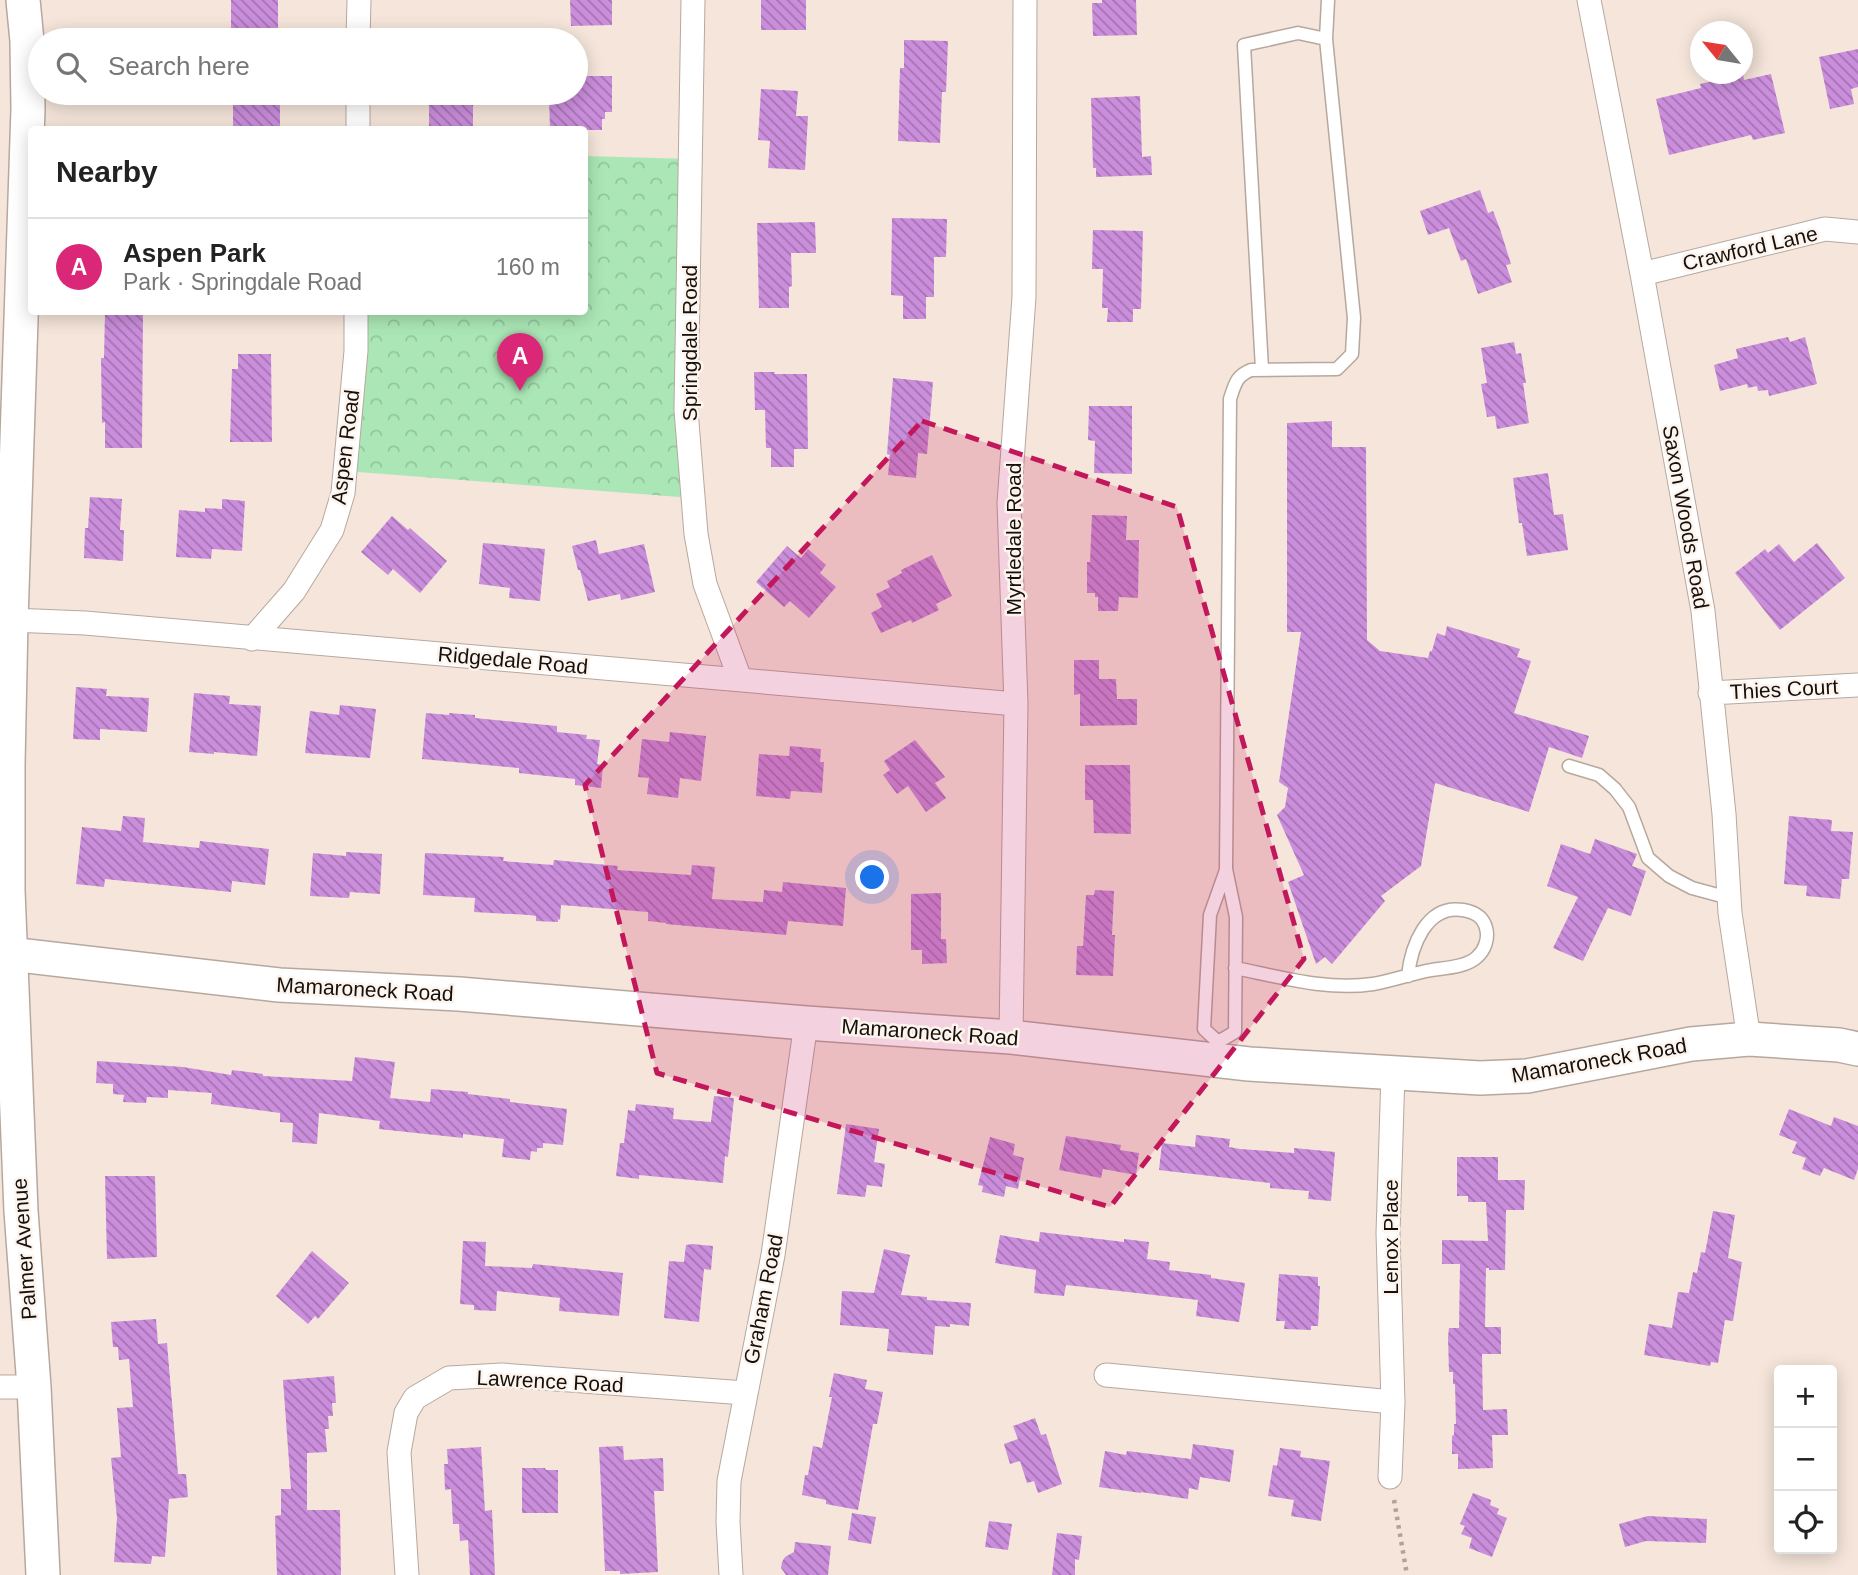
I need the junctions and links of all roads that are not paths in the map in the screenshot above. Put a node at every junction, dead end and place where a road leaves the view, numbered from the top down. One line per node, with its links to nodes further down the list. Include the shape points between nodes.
1 (23, 0): 9 (street, Palmer Avenue)
2 (359, 0): 7 (street)
3 (693, 0): 20 (street, Springdale Road, via 687,411 696,534 705,584)
4 (1025, 0): 23 (street, Myrtledale Road, via 1024,297 1009,503)
5 (1328, 0): 8 (lane)
6 (1589, 0): 14 (street, Saxon Woods Road)
7 (358, 28)
8 (1326, 39): 17 (lane, via 1298,33 1244,45); 17 (lane, via 1354,318 1352,354 1337,369)
9 (28, 75)
10 (29, 105): 15 (street, Palmer Avenue)
11 (358, 105): 12 (street)
12 (358, 126)
13 (1858, 232): 14 (street, Crawford Lane, via 1825,229)
14 (1642, 274): 22 (street, Saxon Woods Road, via 1703,611)
15 (11, 283): 18 (street, Palmer Avenue)
16 (356, 315): 19 (street, Aspen Road, via 343,493 332,530 294,591)
17 (1262, 369): 25 (lane, via 1240,374 1230,399)
18 (11, 620): 19 (street, Ridgedale Road); 27 (street, Palmer Avenue)
19 (253, 639): 20 (street, Ridgedale Road)
20 (740, 679): 23 (street, Ridgedale Road)
21 (1858, 685): 22 (street, Thies Court)
22 (1710, 693): 26 (street, Saxon Woods Road)
23 (1016, 704): 31 (street, Myrtledale Road)
24 (1569, 766): 26 (lane, via 1599,775 1615,789 1629,807 1648,858 1669,876)
25 (1226, 869): 28 (lane, via 1236,917); 34 (lane, via 1210,915 1203,1029)
26 (1729, 898): 32 (street, Saxon Woods Road)
27 (5, 954): 30 (street, Mamaroneck Road, via 279,985 459,994); 38 (street, Palmer Avenue)
28 (1235, 968): 29 (lane, via 1325,986 1372,984); 34 (lane, via 1236,1032)
29 (1408, 975): 29 (lane, via 1476,958 1485,945 1483,919 1455,909 1441,912 1418,936)
30 (806, 1023): 31 (street, Mamaroneck Road); 39 (street, Graham Road, via 773,1255)
31 (1011, 1037): 34 (street, Mamaroneck Road)
32 (1749, 1039): 33 (street, Mamaroneck Road); 35 (street, Mamaroneck Road, via 1691,1044 1527,1076)
33 (1858, 1049)
34 (1218, 1051): 35 (street, Mamaroneck Road, via 1249,1064)
35 (1393, 1073): 40 (street, Lenox Place, via 1388,1233)
36 (1106, 1375): 40 (street)
37 (0, 1387): 38 (street)
38 (34, 1387): 42 (street, Palmer Avenue)
39 (746, 1393): 43 (street, Lawrence Road, via 502,1375 449,1378 415,1398 406,1413 399,1452); 44 (street, Graham Road, via 729,1482)
40 (1393, 1402): 41 (street, Lenox Place)
41 (1390, 1477)
42 (43, 1575)
43 (408, 1575)
44 (732, 1575)

